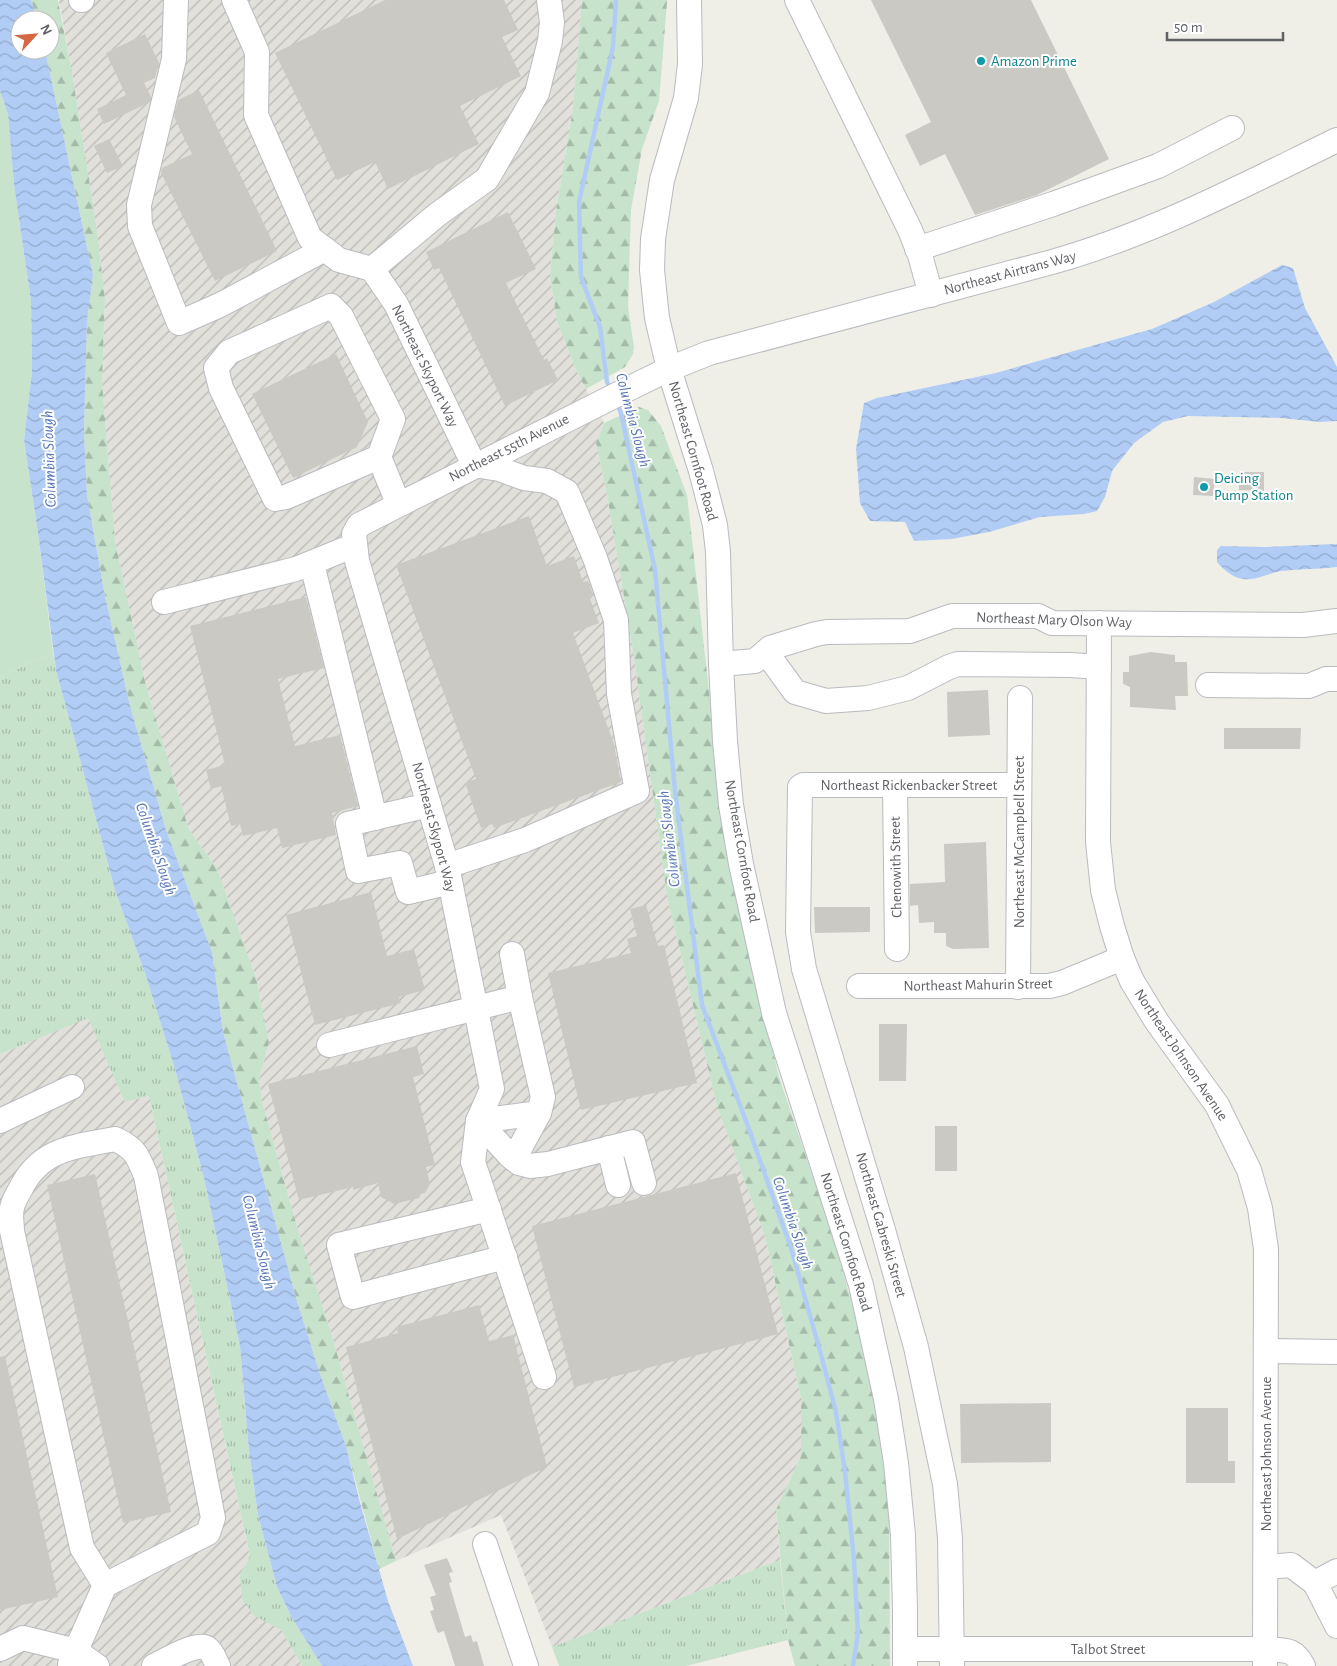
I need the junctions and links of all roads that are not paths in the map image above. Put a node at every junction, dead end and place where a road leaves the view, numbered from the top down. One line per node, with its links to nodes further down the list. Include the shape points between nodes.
1 (176, 0): 9 (street, via 174,59 139,205 140,226 179,323)
2 (234, 0): 9 (street, via 256,52 256,115 310,238)
3 (550, 0): 10 (street, via 550,41 537,93 487,179 438,214)
4 (690, 0): 12 (street, Northeast Cornfoot Road, via 689,82 662,180 652,253 657,318)
5 (797, 0): 8 (street)
6 (1232, 128): 8 (street, via 1158,166)
7 (1337, 140): 11 (street, Northeast Airtrans Way, via 1172,220 1124,239)
8 (917, 249): 11 (street)
9 (325, 250): 10 (street, via 339,260)
10 (372, 269): 14 (street, Northeast Skyport Way, via 396,304)
11 (931, 295): 12 (street, Northeast Airtrans Way, via 709,353)
12 (669, 369): 14 (street, Northeast 55th Avenue); 22 (street, Northeast Cornfoot Road, via 715,525)
13 (379, 457): 13 (street, via 275,499 221,388 216,368 229,352 330,306 342,316 393,419); 15 (street)
14 (474, 465): 15 (street, Northeast 55th Avenue); 32 (street, via 547,481 567,492 595,558 616,620 619,694 637,791)
15 (398, 503): 16 (street, Northeast 55th Avenue, via 359,524)
16 (355, 540): 17 (street); 30 (street, Northeast Skyport Way, via 356,561)
17 (312, 564): 18 (street); 31 (street)
18 (164, 602)
19 (1337, 622): 20 (street, Northeast Mary Olson Way, via 1303,625)
20 (1099, 623): 21 (street, Northeast Mary Olson Way, via 1052,622 1038,616 952,616 910,631 816,634); 23 (street, Northeast Johnson Avenue)
21 (766, 652): 22 (street, Northeast Mary Olson Way, via 755,661); 23 (street, via 795,692 826,701 868,698 908,688 958,664)
22 (721, 664): 63 (street, Northeast Cornfoot Road, via 731,805 766,976 782,1040 861,1285 886,1399 902,1525)
23 (1099, 667): 35 (street, Northeast Johnson Avenue, via 1100,871)
24 (1337, 679): 25 (street, via 1326,679 1309,686)
25 (1208, 685)
26 (1020, 698): 28 (street, Northeast McCampbell Street)
27 (895, 785): 28 (street, Northeast Rickenbacker Street); 29 (street, Northeast Rickenbacker Street); 33 (street, Chenowith Street)
28 (1019, 785): 37 (street, Northeast McCampbell Street)
29 (800, 786): 61 (street, Northeast Gabreski Street, via 798,932 804,969 916,1347 945,1484 950,1538)
30 (429, 805): 31 (street); 32 (street, Northeast Skyport Way)
31 (375, 818): 32 (street, via 348,824 358,871 400,863 408,892)
32 (449, 874): 39 (street, Northeast Skyport Way)
33 (897, 949)
34 (512, 954): 38 (street)
35 (1122, 958): 37 (street, Northeast Mahurin Street, via 1062,983); 51 (street, Northeast Johnson Avenue, via 1157,1022 1218,1105 1249,1170 1260,1208 1266,1249)
36 (859, 986): 37 (street, Northeast Mahurin Street)
37 (1018, 987)
38 (520, 996): 39 (street); 42 (street, via 542,1097)
39 (475, 1007): 40 (street); 44 (street, Northeast Skyport Way, via 492,1089)
40 (329, 1045)
41 (72, 1087): 43 (street)
42 (539, 1113): 44 (street); 46 (street)
43 (0, 1121)
44 (478, 1121): 46 (street); 49 (street, Northeast Skyport Way, via 474,1162)
45 (609, 1148): 46 (street, via 548,1164 530,1166); 47 (street, via 633,1142); 48 (street)
46 (514, 1159)
47 (644, 1184)
48 (618, 1185)
49 (489, 1209): 50 (street, Northeast Skyport Way); 50 (street, via 339,1245 354,1296)
50 (505, 1258): 53 (street, Northeast Skyport Way)
51 (1267, 1351): 52 (street); 55 (street, Northeast Johnson Avenue)
52 (1337, 1352)
53 (544, 1377)
54 (485, 1544): 69 (street)
55 (1266, 1567): 57 (street, via 1291,1565); 65 (street, Northeast Johnson Avenue)
56 (1337, 1570): 57 (street)
57 (1316, 1583): 59 (street)
58 (105, 1585): 58 (street, via 82,1548 12,1231 12,1207 35,1166 45,1159 61,1151 115,1139 129,1145 146,1176 213,1518 208,1533); 62 (street)
59 (1337, 1626)
60 (0, 1649): 62 (street, via 23,1638)
61 (952, 1657): 63 (street, Talbot Street); 64 (street, Talbot Street)
62 (72, 1658): 67 (street)
63 (905, 1658)
64 (1152, 1658): 65 (street, Talbot Street)
65 (1265, 1658): 70 (street, Talbot Street, via 1290,1651 1298,1656)
66 (160, 1665): 68 (street, via 196,1646 210,1650)
67 (97, 1666)
68 (218, 1666)
69 (526, 1666)
70 (1303, 1666)

